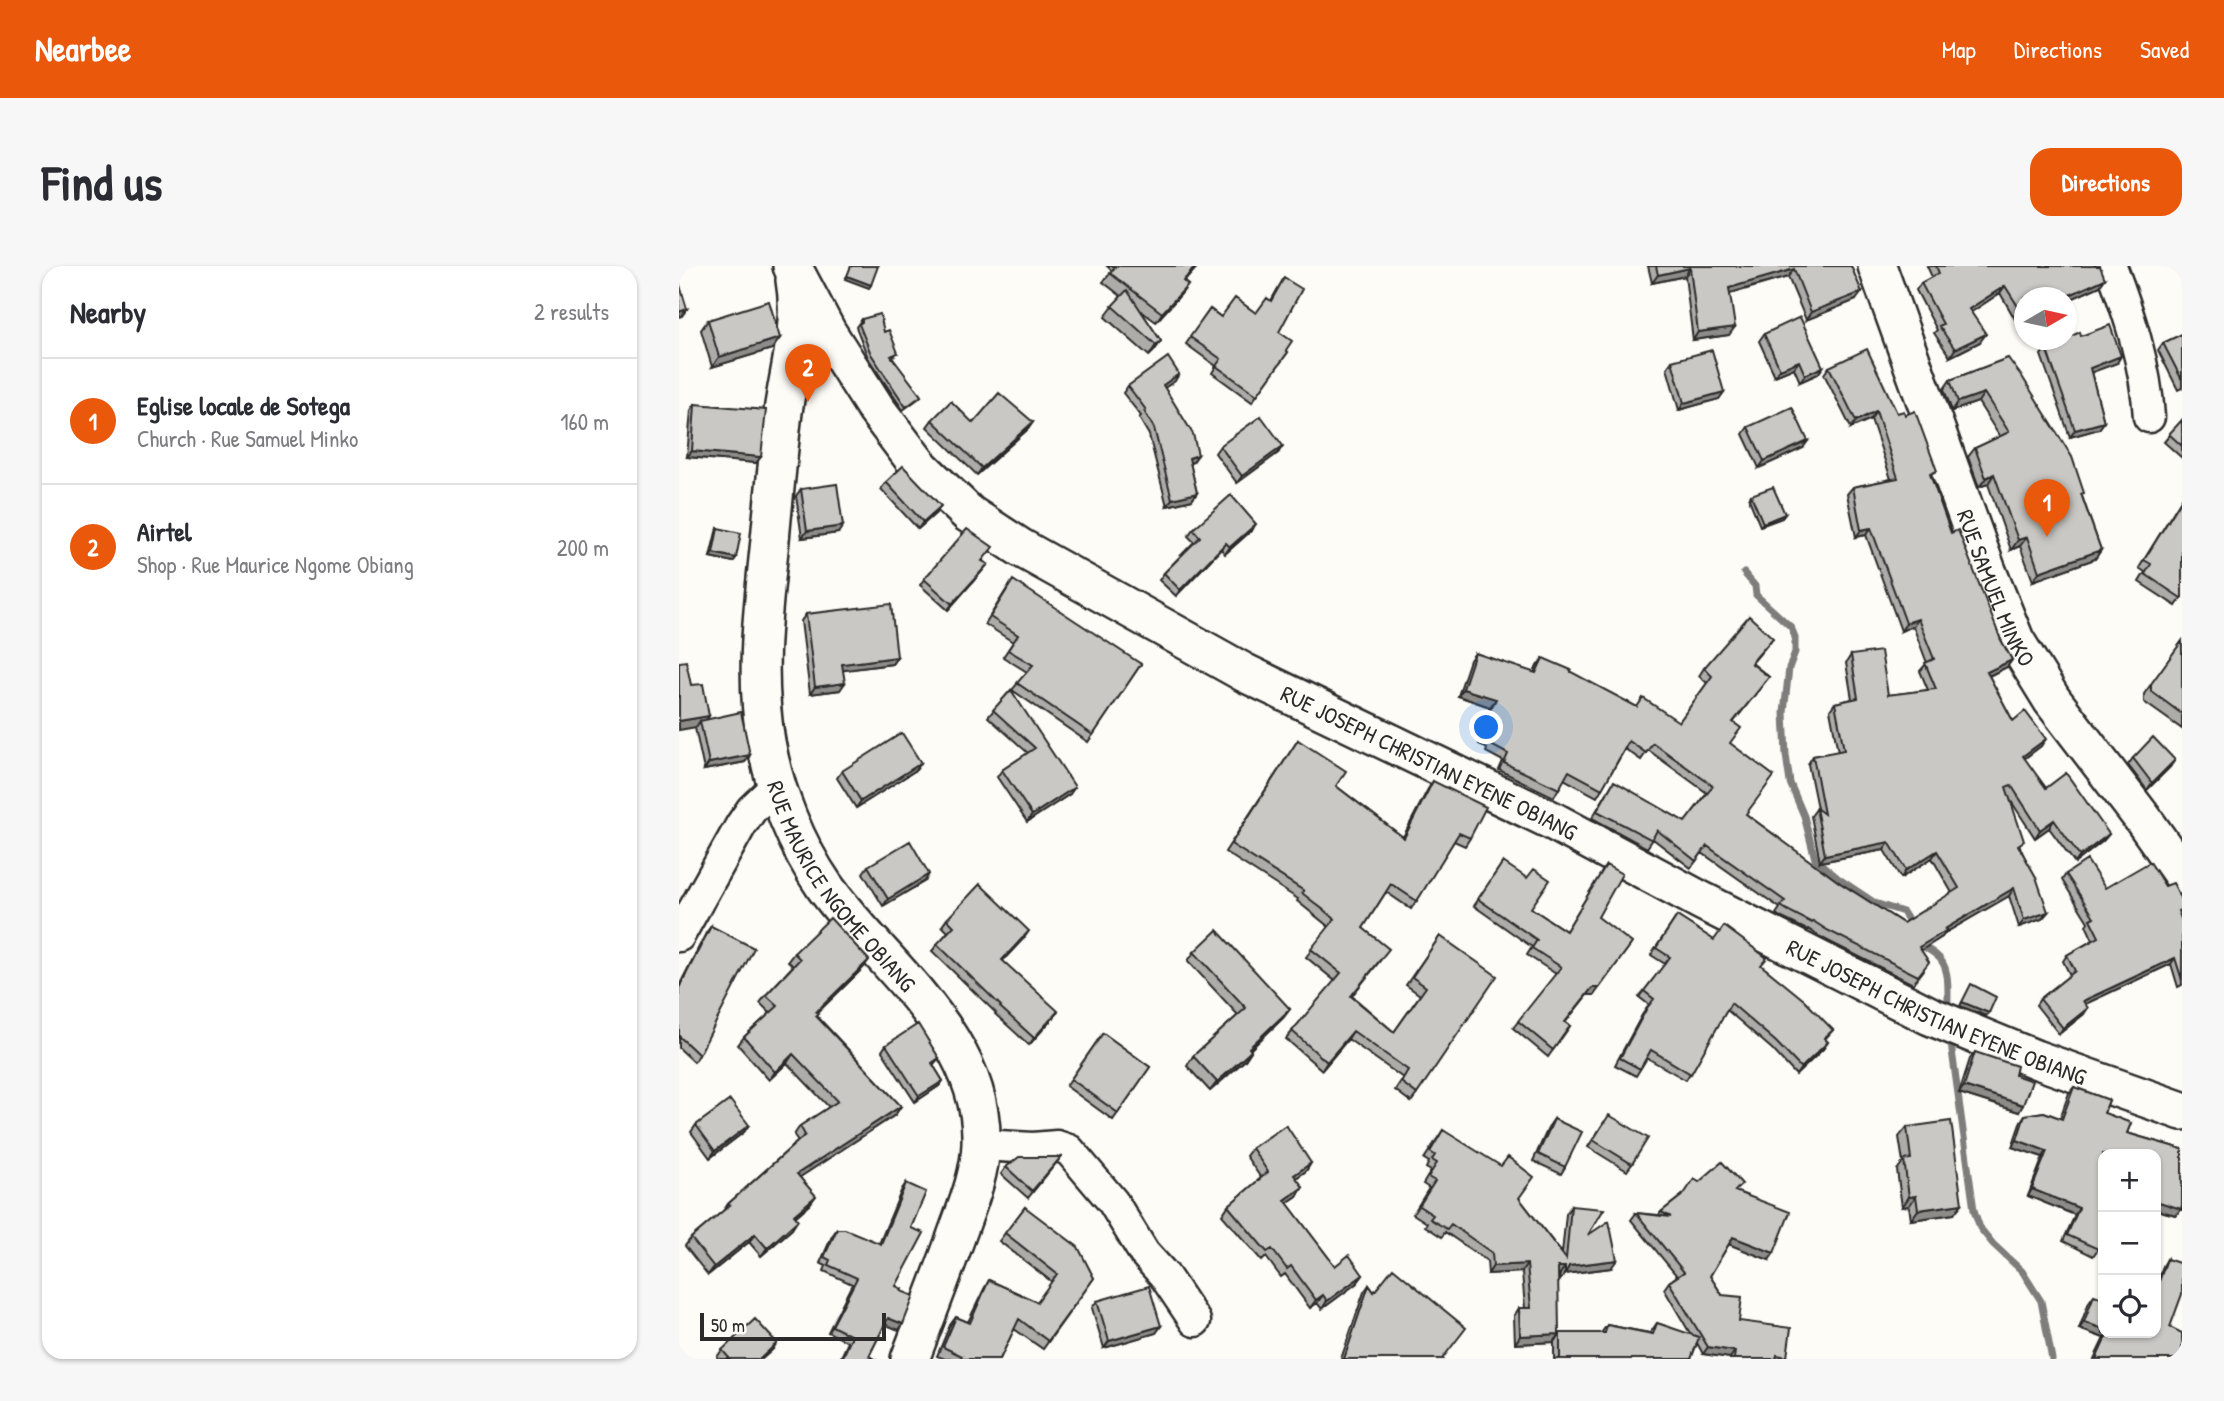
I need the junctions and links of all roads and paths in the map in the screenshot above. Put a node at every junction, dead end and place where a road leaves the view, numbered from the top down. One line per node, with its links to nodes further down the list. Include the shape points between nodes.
1 (1877, 266): 8 (street, RUE SAMUEL MINKO, via 2015,640 2052,700)
2 (2111, 266): 6 (street, via 2142,364)
3 (792, 267): 4 (street, RUE JOSEPH CHRISTIAN EYENE OBIANG); 5 (street, RUE MAURICE NGOME OBIANG, via 797,329)
4 (855, 375): 5 (street, via 832,358 816,354 793,367); 10 (street, RUE JOSEPH CHRISTIAN EYENE OBIANG, via 919,466 969,514 1021,548 1245,673 1551,820 1930,1016)
5 (787, 381): 7 (street, RUE MAURICE NGOME OBIANG, via 759,645 766,741)
6 (2149, 417)
7 (777, 785): 9 (street, via 752,808); 11 (street, RUE MAURICE NGOME OBIANG, via 806,857 825,886 944,1030 972,1086)
8 (2178, 857)
9 (679, 936)
10 (2182, 1111)
11 (981, 1145): 12 (street, via 1069,1150 1113,1202); 13 (street, RUE MAURICE NGOME OBIANG, via 963,1218)
12 (1195, 1321)
13 (910, 1359)

